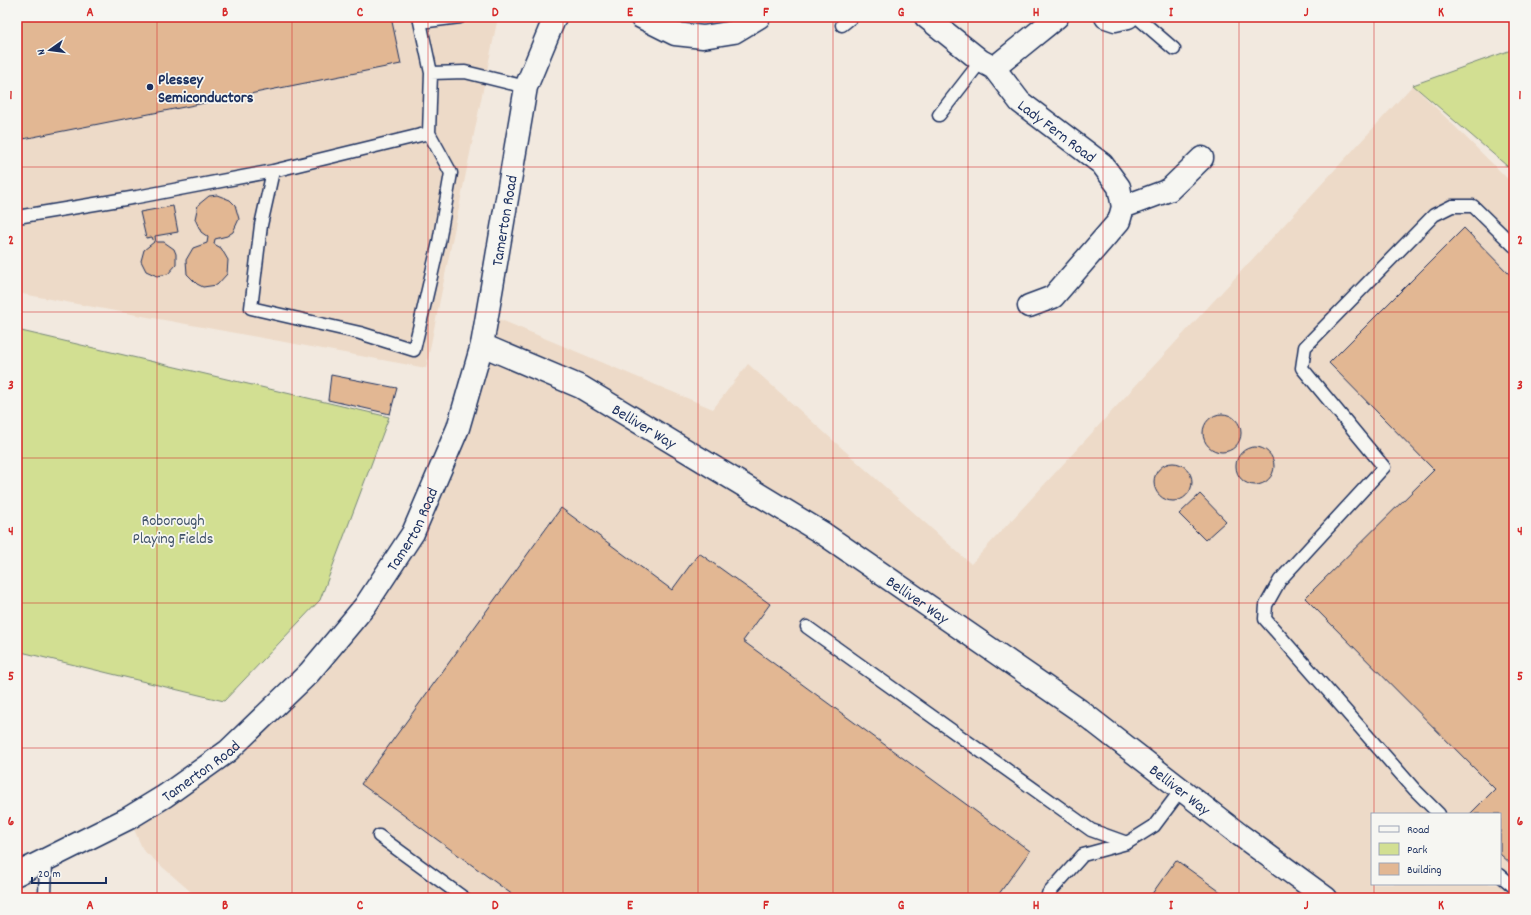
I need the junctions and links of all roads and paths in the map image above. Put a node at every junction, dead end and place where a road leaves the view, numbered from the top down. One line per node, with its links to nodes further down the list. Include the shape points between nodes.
1 (460, 17): 11 (lane)
2 (555, 17): 16 (street, Tamerton Road)
3 (641, 17): 4 (street, via 675,34 703,37 734,32)
4 (759, 17)
5 (852, 17): 12 (lane)
6 (926, 17): 14 (street, Lady Fern Road)
7 (1057, 17): 14 (street)
8 (1106, 17): 9 (street, via 1115,20)
9 (1128, 17)
10 (1137, 17): 13 (lane)
11 (420, 20): 15 (lane)
12 (842, 25)
13 (1174, 49)
14 (988, 64): 17 (lane); 21 (street, Lady Fern Road, via 1020,102 1102,164 1119,187)
15 (431, 73): 16 (lane, via 465,72); 18 (lane)
16 (526, 87): 25 (street, Tamerton Road)
17 (939, 115)
18 (429, 133): 20 (lane); 20 (lane, via 451,172 439,242 414,350 360,333 251,308 261,225)
19 (1202, 158): 21 (street, via 1169,190)
20 (273, 171): 22 (lane)
21 (1123, 207): 24 (street, via 1119,221 1053,296)
22 (17, 217)
23 (1514, 246): 28 (lane, via 1473,206 1452,206 1434,215 1305,347 1302,368 1384,467 1280,580 1266,605 1264,619)
24 (1028, 306)
25 (482, 345): 27 (street, Belliver Way, via 581,387 824,534 1078,710); 31 (street, Tamerton Road, via 458,428 413,533 364,606 309,673 228,751 203,769 129,818)
26 (807, 627): 30 (lane, via 1091,830)
27 (1181, 790): 30 (lane, via 1154,826); 38 (street, Belliver Way)
28 (1438, 813)
29 (379, 836): 37 (lane)
30 (1127, 843): 35 (lane, via 1083,855)
31 (46, 860): 32 (street, Tamerton Road); 36 (lane, via 45,895)
32 (17, 874)
33 (1501, 875): 34 (lane)
34 (1514, 887)
35 (1048, 894)
36 (42, 898)
37 (464, 898)
38 (1326, 898)

